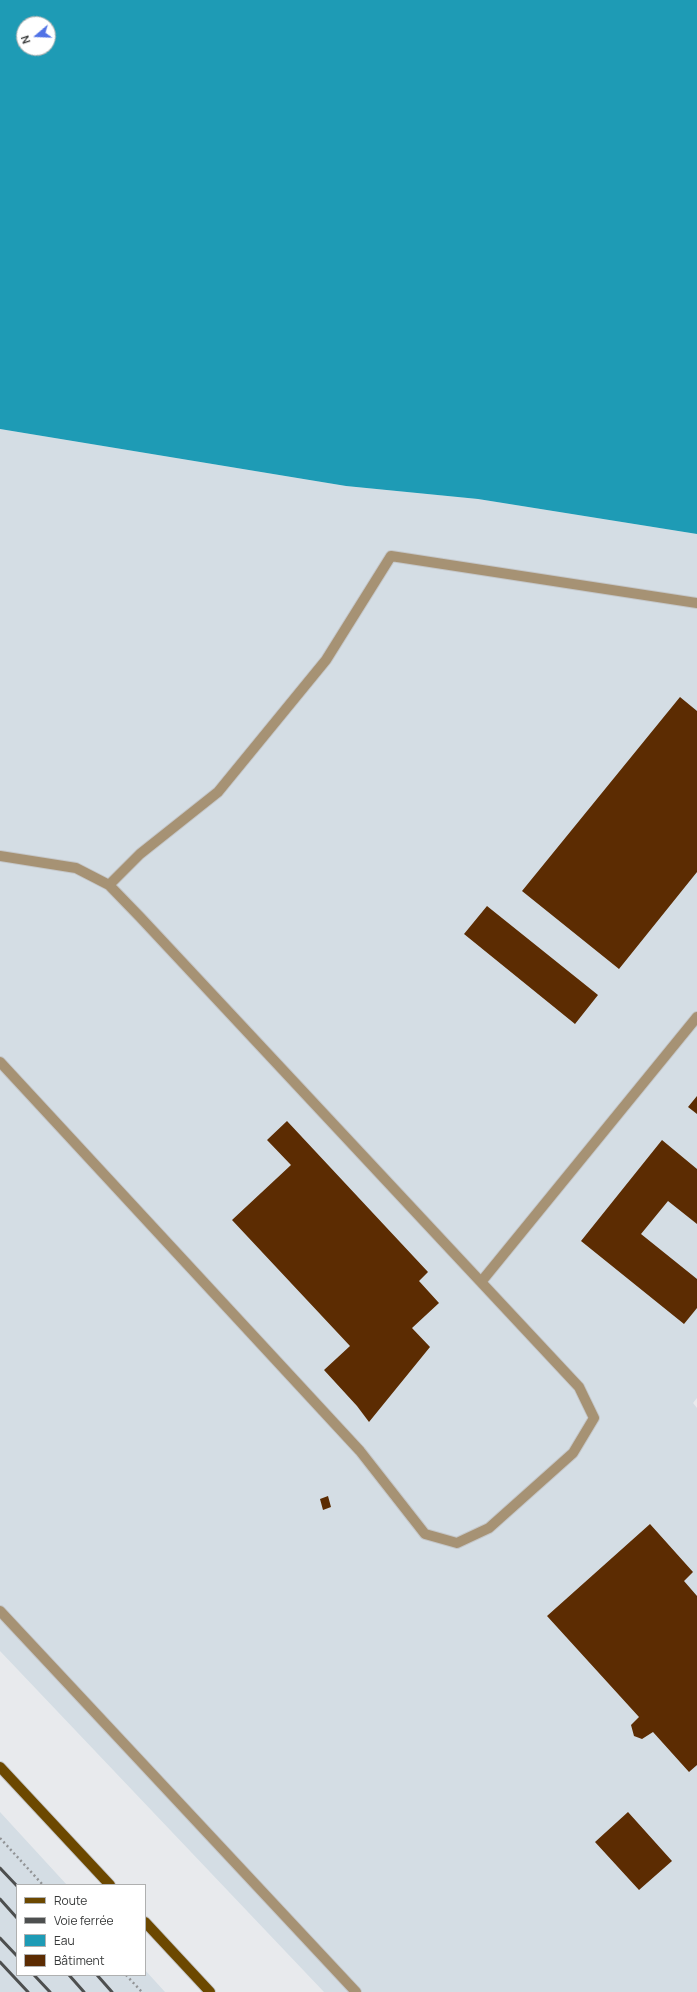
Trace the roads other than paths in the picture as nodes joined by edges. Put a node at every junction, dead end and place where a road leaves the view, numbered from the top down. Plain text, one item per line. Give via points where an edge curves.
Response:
1 (697, 603) edge
2 (0, 856) edge
3 (108, 885) junction
4 (697, 1017) edge
5 (0, 1062) edge
6 (481, 1282) junction
7 (0, 1611) edge
8 (0, 1767) edge
9 (109, 1884) edge
10 (146, 1923) edge
11 (210, 1992) edge
12 (356, 1992) edge

1 - 3 street via 391,556 326,660 218,792 140,854
2 - 3 street via 76,868
3 - 6 street
4 - 6 street
5 - 6 street via 360,1451 425,1534 458,1543 489,1528 573,1453 594,1418 580,1387
7 - 12 street
8 - 9 main road
10 - 11 main road

